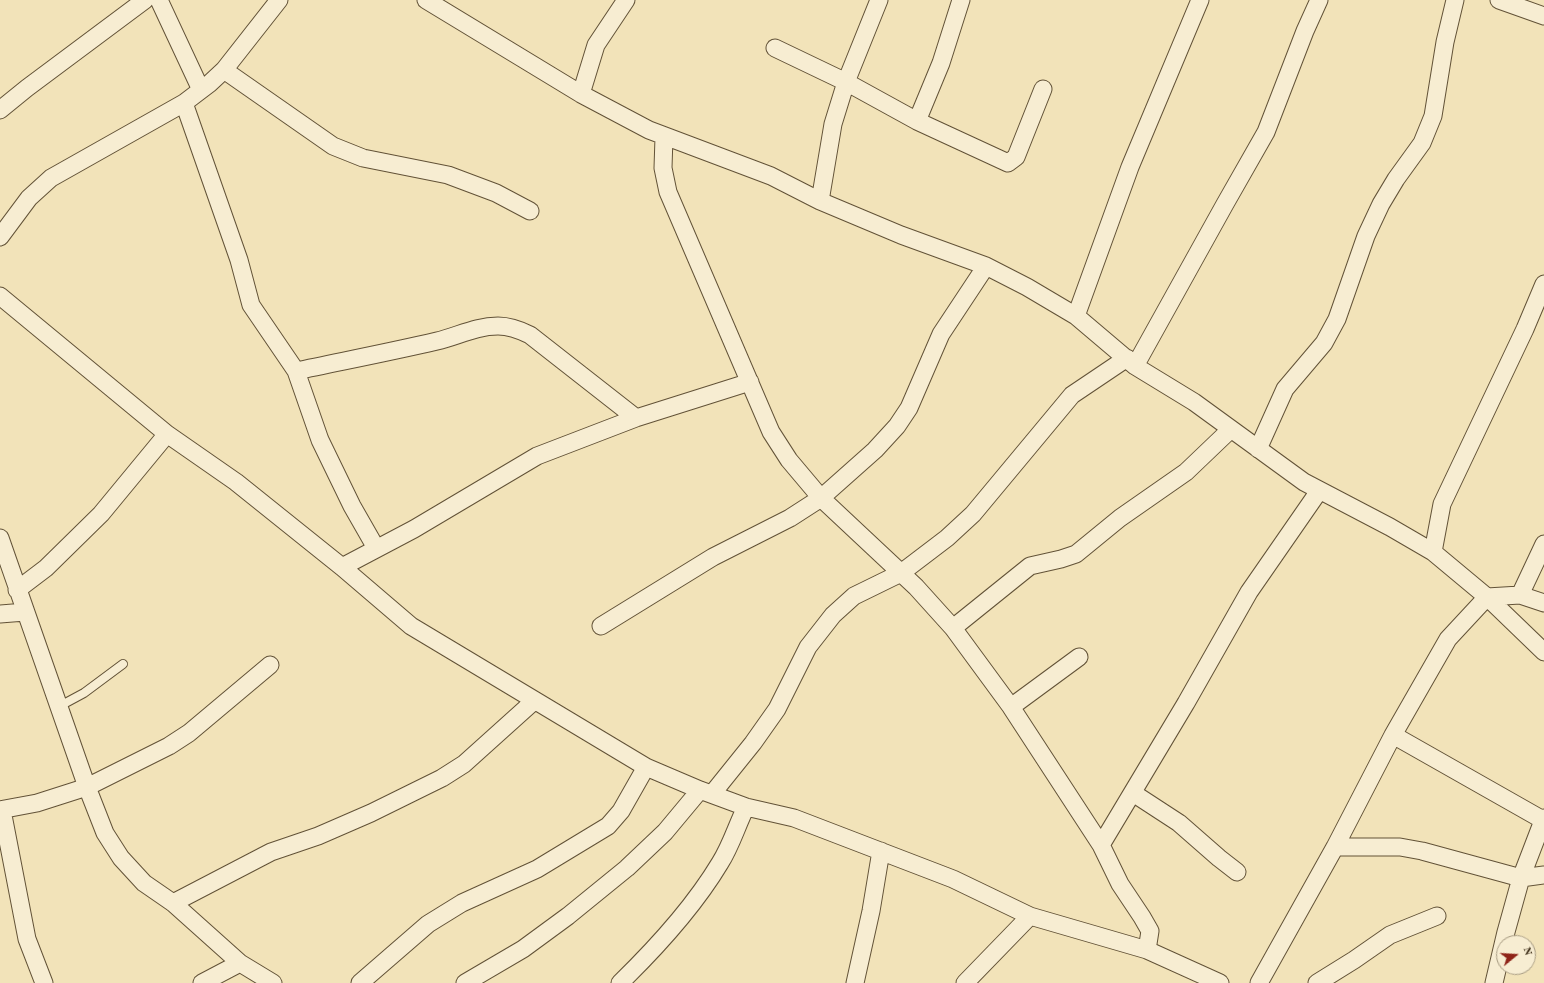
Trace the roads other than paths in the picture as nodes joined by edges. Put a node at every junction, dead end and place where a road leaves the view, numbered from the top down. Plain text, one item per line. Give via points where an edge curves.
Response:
1 (145, 0) edge
2 (160, 0) edge
3 (279, 0) edge
4 (426, 0) edge
5 (626, 0) edge
6 (879, 0) edge
7 (961, 0) edge
8 (1200, 0) edge
9 (1320, 0) edge
10 (1455, 0) edge
11 (1499, 0) edge
12 (1544, 16) edge
13 (775, 48) dead end
14 (224, 70) junction
15 (846, 82) junction
16 (1043, 89) dead end
17 (201, 90) junction
18 (581, 94) junction
19 (184, 103) junction
20 (0, 110) edge
21 (917, 121) junction
22 (664, 137) junction
23 (820, 201) junction
24 (530, 211) dead end
25 (0, 237) edge
26 (986, 266) junction
27 (1544, 284) edge
28 (0, 296) edge
29 (1076, 316) junction
30 (1131, 362) junction
31 (296, 371) junction
32 (750, 382) junction
33 (636, 418) junction
34 (1231, 429) junction
35 (168, 434) junction
36 (1258, 449) junction
37 (1319, 491) junction
38 (821, 498) junction
39 (0, 538) edge
40 (1544, 544) edge
41 (376, 548) junction
42 (1433, 552) junction
43 (342, 567) junction
44 (901, 573) junction
45 (17, 590) junction
46 (1520, 595) junction
47 (1487, 597) junction
48 (1544, 603) edge
49 (25, 612) junction
50 (0, 614) edge
51 (601, 626) dead end
52 (953, 628) junction
53 (1544, 652) edge
54 (1079, 657) dead end
55 (123, 664) dead end
56 (270, 665) dead end
57 (534, 701) junction
58 (58, 707) junction
59 (1011, 707) junction
60 (1393, 735) junction
61 (646, 766) junction
62 (87, 787) junction
63 (706, 792) junction
64 (1134, 793) junction
65 (746, 807) junction
66 (1, 810) edge
67 (1544, 819) edge
68 (1101, 845) junction
69 (1335, 847) junction
70 (880, 851) junction
71 (1237, 872) dead end
72 (1544, 876) edge
73 (1521, 878) junction
74 (173, 903) junction
75 (1030, 916) junction
76 (1436, 916) dead end
77 (1147, 950) junction
78 (240, 964) junction
79 (1499, 981) edge
80 (44, 983) edge
81 (202, 983) edge
82 (273, 983) edge
83 (360, 983) edge
84 (465, 983) edge
85 (620, 983) edge
86 (855, 983) edge
87 (966, 983) edge
88 (1220, 983) edge
89 (1259, 983) edge
90 (1318, 983) edge

1 - 20 street
2 - 17 street
3 - 14 street
4 - 18 street
5 - 18 street via 596,45
6 - 15 street
7 - 21 street via 941,62
8 - 29 street via 1130,167
9 - 30 street via 1266,132
10 - 36 street via 1445,42 1434,116 1422,143 1381,204 1366,236 1337,319 1324,343 1285,389
11 - 12 street
13 - 15 street
14 - 17 street
14 - 24 street via 333,146 363,158 448,175 496,193
15 - 21 street
15 - 23 street via 833,124
16 - 21 street via 1016,157 1008,163
17 - 19 street
18 - 22 street
19 - 25 street via 51,178 29,198
19 - 31 street via 237,254 250,305
22 - 23 street via 771,176
22 - 32 street via 663,168 668,192
23 - 26 street
26 - 29 street
26 - 38 street via 941,334 909,408 897,426 875,450
27 - 42 street via 1442,504
28 - 35 street
29 - 30 street
30 - 34 street
30 - 44 street via 1072,395 973,514 947,538
31 - 33 street via 421,344 475,328 500,326 518,329 530,336
31 - 41 street via 320,440
32 - 33 street
32 - 38 street via 771,432 789,460
33 - 41 street via 537,456 414,529
34 - 36 street
34 - 52 street via 1186,472 1120,518 1076,554 1030,566
35 - 43 street via 236,482
35 - 45 street via 101,514 46,568
36 - 37 street
37 - 42 street
37 - 64 street via 1249,592
38 - 44 street
38 - 51 street via 790,518 689,571
39 - 45 street
40 - 46 street
41 - 43 street
42 - 47 street
43 - 57 street via 411,626
44 - 52 street
44 - 63 street via 854,596 833,615 808,647 777,709 753,743
45 - 49 street
46 - 47 street
46 - 48 street
47 - 53 street
47 - 60 street via 1448,639
49 - 50 street
49 - 58 street
52 - 59 street
54 - 59 street
55 - 58 lane via 84,693
56 - 62 street via 189,733 169,746
57 - 61 street
57 - 74 street via 464,764 442,778 324,834 271,852
58 - 62 street
59 - 68 street
60 - 67 street
60 - 69 street
61 - 63 street
61 - 83 street via 622,811 608,826 537,869 462,903 428,924
62 - 66 street
62 - 74 street via 106,833 121,858 144,883
63 - 65 street
63 - 84 street via 627,868 568,916 523,949
64 - 68 street
64 - 71 street via 1179,823
65 - 70 street via 794,818
65 - 85 street via 721,862 687,911 648,956
66 - 80 street via 27,940
67 - 73 street
68 - 77 street via 1120,884 1150,931
69 - 73 street via 1400,847 1422,850
69 - 89 street
70 - 75 street via 953,879
70 - 86 street via 871,911
72 - 73 street
73 - 79 street via 1506,932
74 - 78 street
75 - 77 street
75 - 87 street
76 - 90 street via 1390,935
77 - 88 street
78 - 81 street
78 - 82 street

